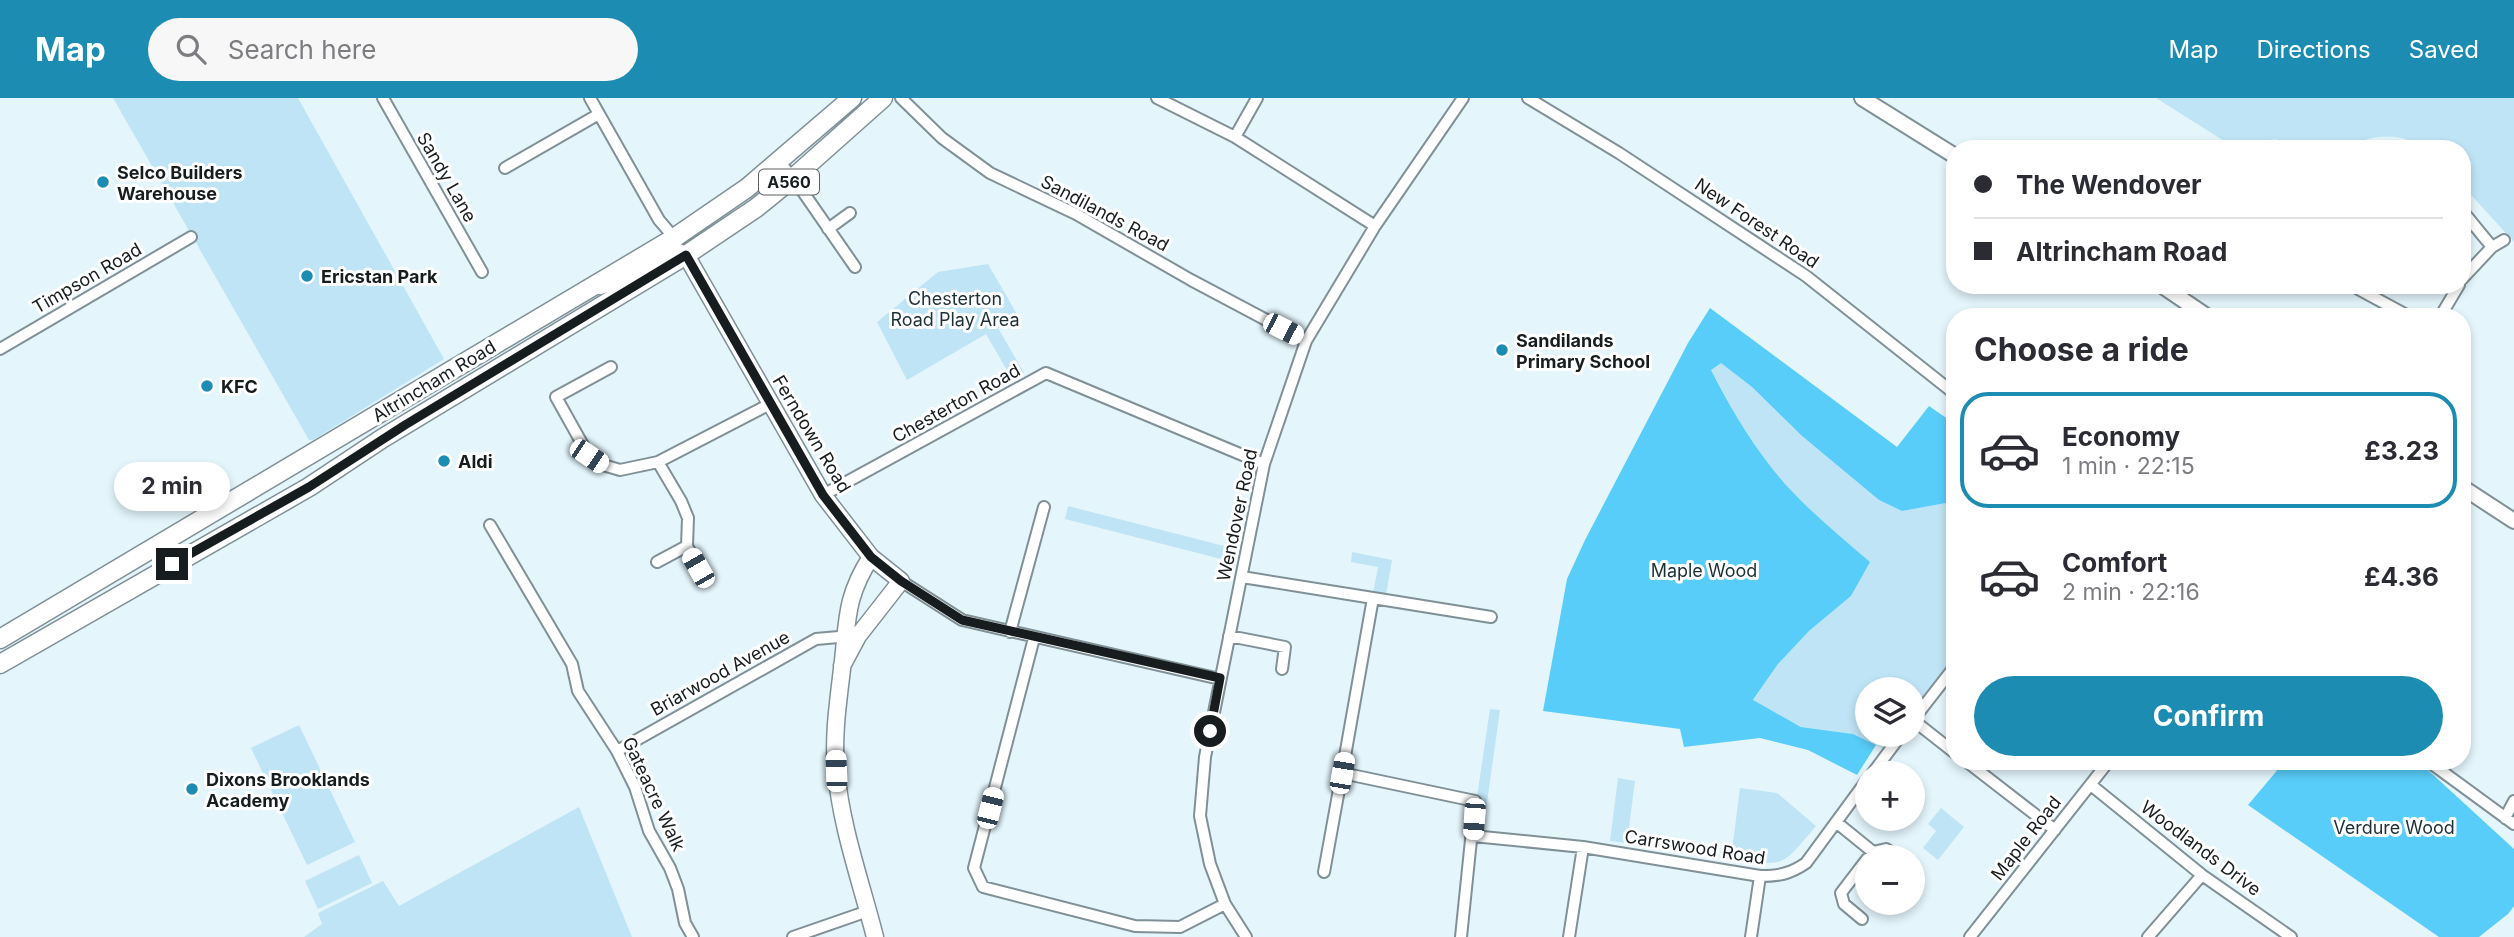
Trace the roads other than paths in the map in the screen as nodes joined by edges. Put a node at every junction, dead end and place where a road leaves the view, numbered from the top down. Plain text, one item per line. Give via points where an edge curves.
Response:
1 (383, 98) edge
2 (590, 98) edge
3 (852, 98) edge
4 (883, 98) edge
5 (901, 98) edge
6 (1157, 98) edge
7 (1257, 98) edge
8 (1463, 98) edge
9 (1528, 98) edge
10 (1862, 98) edge
11 (599, 114) junction
12 (1235, 137) junction
13 (1946, 150) edge
14 (780, 162) junction
15 (505, 168) dead end
16 (793, 178) junction
17 (850, 213) dead end
18 (2471, 221) edge
19 (1375, 226) junction
20 (828, 229) junction
21 (191, 237) dead end
22 (674, 238) junction
23 (2504, 240) dead end
24 (2492, 247) junction
25 (686, 255) junction
26 (855, 267) dead end
27 (2471, 269) edge
28 (482, 272) dead end
29 (594, 286) junction
30 (2174, 294) edge
31 (2368, 294) edge
32 (2195, 308) edge
33 (2393, 308) edge
34 (1307, 341) junction
35 (0, 349) edge
36 (611, 367) dead end
37 (1946, 387) edge
38 (770, 404) junction
39 (658, 462) junction
40 (1264, 464) junction
41 (2471, 492) edge
42 (823, 495) junction
43 (1044, 506) dead end
44 (2512, 514) edge
45 (491, 525) dead end
46 (687, 546) junction
47 (871, 557) junction
48 (657, 562) dead end
49 (698, 568) dead end
50 (1242, 577) junction
51 (901, 581) junction
52 (1373, 598) junction
53 (1491, 617) dead end
54 (1010, 632) junction
55 (851, 636) junction
56 (1228, 636) junction
57 (1034, 638) junction
58 (0, 639) edge
59 (0, 664) edge
60 (1282, 669) dead end
61 (1220, 678) junction
62 (1946, 678) edge
63 (1925, 705) edge
64 (1925, 729) edge
65 (1946, 746) edge
66 (617, 751) junction
67 (1978, 770) edge
68 (2102, 770) edge
69 (2440, 770) edge
70 (1342, 773) junction
71 (2091, 785) junction
72 (1855, 796) edge
73 (2514, 802) edge
74 (2510, 821) edge
75 (1836, 822) junction
76 (2055, 830) junction
77 (1473, 836) junction
78 (1858, 845) edge
79 (1583, 847) junction
80 (1324, 872) dead end
81 (1855, 874) edge
82 (2202, 875) junction
83 (1760, 876) junction
84 (1225, 904) junction
85 (868, 911) junction
86 (1855, 913) edge
87 (1857, 915) edge
88 (1862, 919) dead end
89 (694, 937) edge
90 (793, 937) edge
91 (875, 937) edge
92 (1246, 937) edge
93 (1461, 937) edge
94 (1569, 937) edge
95 (1751, 937) edge
96 (1970, 937) edge
97 (2148, 937) edge
98 (2291, 937) edge

1 - 28 street, Sandy Lane
2 - 11 street
3 - 14 highway, Altrincham Road / A560
4 - 16 highway, Altrincham Road / A560
5 - 34 street, Sandilands Road via 942,138 990,173 1076,214
6 - 12 street
7 - 12 street
8 - 19 street, Wendover Road
9 - 37 street, New Forest Road via 1806,276
10 - 13 street
11 - 15 street
11 - 22 street via 659,220
12 - 19 street
14 - 16 street
14 - 22 highway, Altrincham Road / A560
16 - 20 street
16 - 25 highway, Altrincham Road / A560
17 - 20 street
18 - 24 street
19 - 34 street, Wendover Road
20 - 26 street
21 - 35 street, Timpson Road
22 - 25 street
22 - 29 highway, Altrincham Road / A560
23 - 24 street
24 - 27 street
25 - 29 main road via 673,250 626,278
25 - 38 main road, Ferndown Road
25 - 59 highway, Altrincham Road / A560 via 298,493
29 - 58 highway, Altrincham Road / A560
30 - 32 street
31 - 33 street
34 - 40 street, Wendover Road
36 - 39 street via 556,397 589,456 603,465 620,470
38 - 39 street
38 - 42 main road, Ferndown Road
39 - 46 street via 688,518
40 - 42 street, Chesterton Road via 1046,373
40 - 50 street, Wendover Road
41 - 44 street
42 - 47 main road, Ferndown Road
43 - 54 street
45 - 66 street, Gateacre Walk via 572,664 578,691
46 - 48 street
46 - 49 street
47 - 51 main road, Ferndown Road
47 - 55 main road via 857,579 848,607
50 - 52 street
50 - 56 street, Wendover Road
51 - 54 street, Ferndown Road via 962,620
51 - 55 main road
52 - 53 street
52 - 70 street
54 - 57 street, Ferndown Road
55 - 66 street, Briarwood Avenue via 816,639
55 - 85 main road via 836,710 836,771 846,831
56 - 60 street via 1285,648
56 - 61 street, Wendover Road
57 - 61 street, Ferndown Road
57 - 84 street via 974,868 983,887 1135,926 1180,927
61 - 84 street, Wendover Road via 1205,757 1200,816
62 - 63 street
64 - 65 street
66 - 89 street, Gateacre Walk via 649,831 670,868 685,923
67 - 76 street
68 - 71 street, Maple Road
69 - 74 street
70 - 77 street via 1475,802
70 - 80 street
71 - 76 street, Maple Road
71 - 82 street, Woodlands Drive
72 - 75 street, Carrswood Road
73 - 74 street
75 - 78 street
75 - 83 street, Carrswood Road via 1806,863 1781,876
76 - 96 street, Maple Road
77 - 79 street, Carrswood Road
77 - 93 street
79 - 83 street, Carrswood Road
79 - 94 street
81 - 86 street via 1841,893 1844,904
82 - 97 street
82 - 98 street, Woodlands Drive
83 - 95 street
84 - 92 street, Wendover Road
85 - 90 street
85 - 91 main road
87 - 88 street

